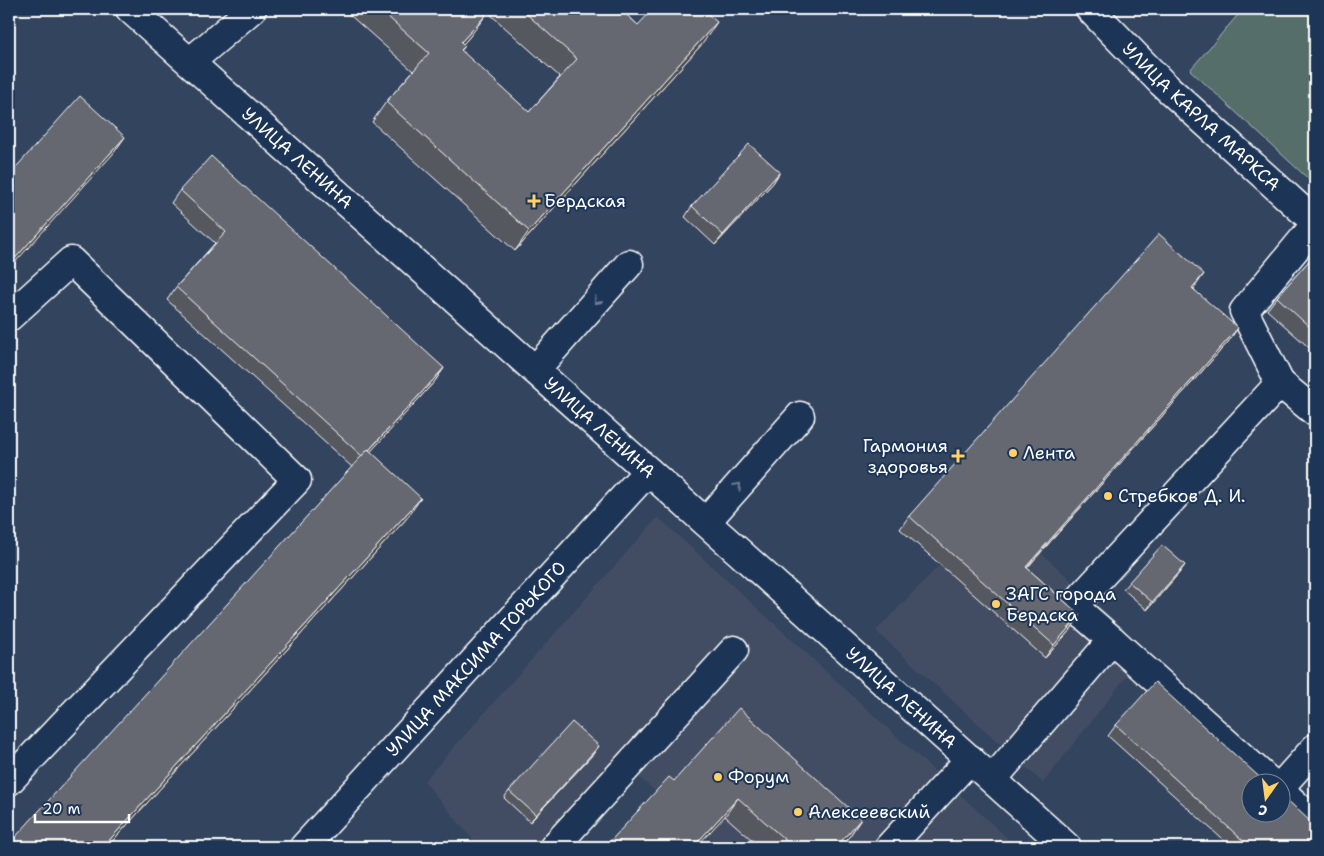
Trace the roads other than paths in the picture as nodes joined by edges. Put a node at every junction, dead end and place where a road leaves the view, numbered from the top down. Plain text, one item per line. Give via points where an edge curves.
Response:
1 (130, 9) edge
2 (252, 9) edge
3 (1090, 9) edge
4 (190, 62) junction
5 (1315, 223) edge
6 (629, 264) dead end
7 (9, 318) edge
8 (535, 370) junction
9 (1280, 383) junction
10 (1315, 412) edge
11 (800, 416) dead end
12 (648, 471) junction
13 (706, 522) junction
14 (1112, 640) junction
15 (734, 650) dead end
16 (1315, 748) edge
17 (970, 759) junction
18 (1261, 774) edge
19 (1292, 774) edge
20 (993, 779) junction
21 (9, 781) edge
22 (1292, 801) edge
23 (1315, 822) edge
24 (304, 847) edge
25 (554, 847) edge
26 (890, 847) edge
27 (1067, 847) edge

1 - 4 main road, УЛИЦА ЛЕНИНА
2 - 4 main road
3 - 5 main road, УЛИЦА КАРЛА МАРКСА via 1162,84
4 - 8 main road, УЛИЦА ЛЕНИНА
5 - 9 main road via 1244,311
6 -> 8 main road
7 - 21 main road via 71,260 297,480
8 - 12 main road, УЛИЦА ЛЕНИНА
9 - 10 main road
9 - 14 main road via 1073,606
13 -> 11 main road
12 - 13 main road, УЛИЦА ЛЕНИНА
12 - 24 main road, УЛИЦА МАКСИМА ГОРЬКОГО
13 - 17 main road, УЛИЦА ЛЕНИНА
14 - 18 main road
14 - 20 main road
15 - 25 main road
16 - 19 main road
17 - 20 main road, УЛИЦА ЛЕНИНА
17 - 26 main road
20 - 27 main road, УЛИЦА ЛЕНИНА
22 - 23 main road

